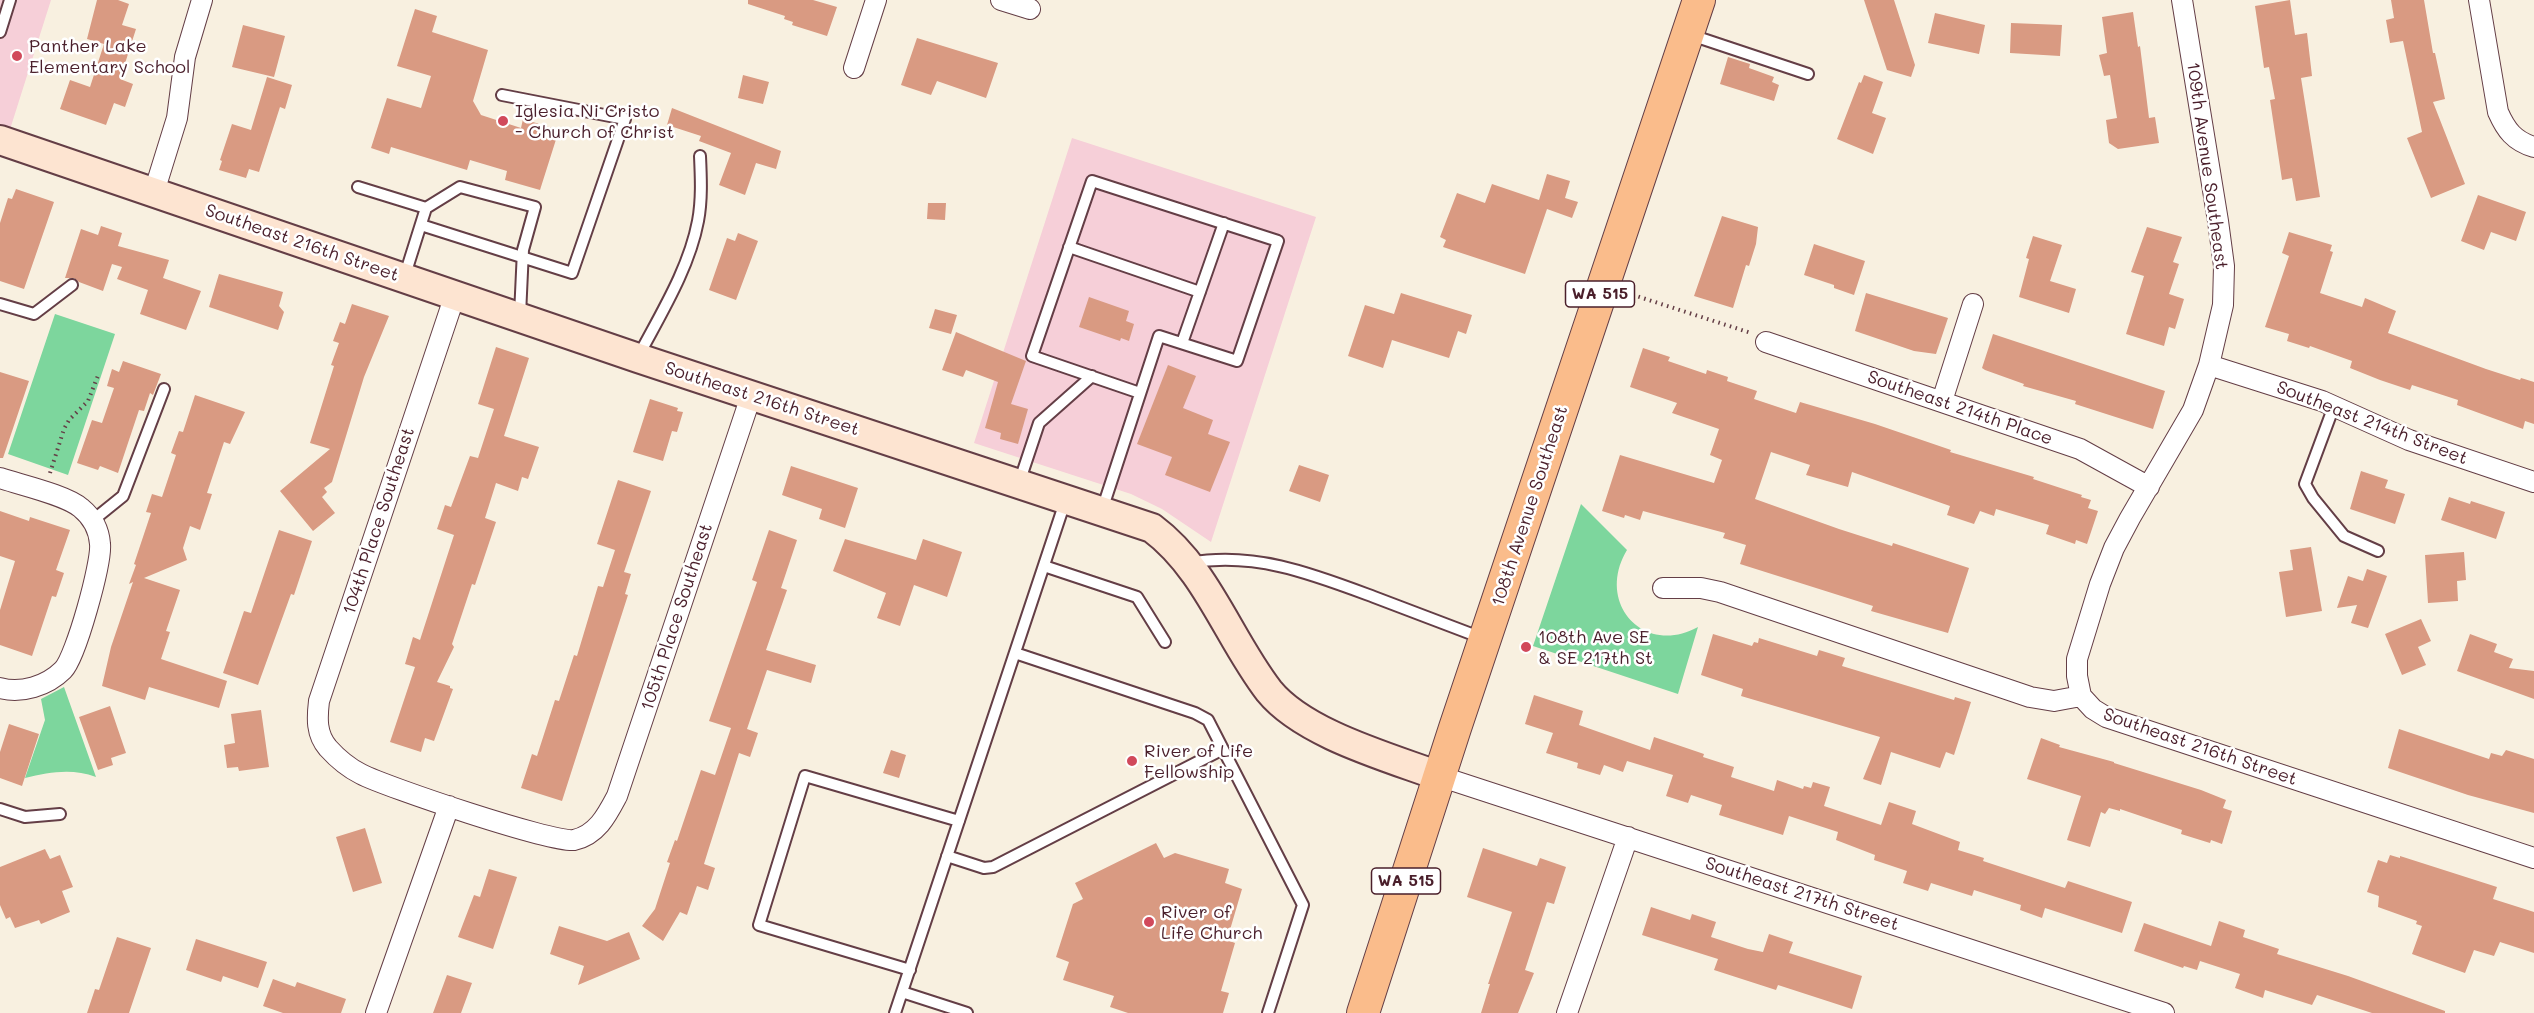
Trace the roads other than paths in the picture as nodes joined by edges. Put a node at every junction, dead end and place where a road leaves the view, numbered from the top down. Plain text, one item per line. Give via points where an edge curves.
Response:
1 (10, 0) edge
2 (202, 0) edge
3 (876, 0) edge
4 (1001, 0) edge
5 (1699, 0) edge
6 (2182, 0) edge
7 (2478, 0) edge
8 (1030, 9) dead end
9 (2, 17) edge
10 (0, 32) edge
11 (1688, 34) junction
12 (854, 68) dead end
13 (1808, 74) dead end
14 (502, 95) dead end
15 (0, 140) edge
16 (2534, 147) edge
17 (700, 156) dead end
18 (358, 187) dead end
19 (154, 192) junction
20 (426, 208) junction
21 (1224, 223) junction
22 (421, 225) junction
23 (1069, 247) junction
24 (522, 257) junction
25 (404, 278) junction
26 (72, 285) dead end
27 (1200, 292) junction
28 (455, 295) junction
29 (0, 304) edge
30 (1973, 304) dead end
31 (520, 318) junction
32 (1766, 342) road end
33 (1182, 343) junction
34 (638, 358) junction
35 (2210, 365) junction
36 (1092, 376) junction
37 (164, 389) dead end
38 (1140, 393) junction
39 (751, 396) junction
40 (1942, 401) junction
41 (2334, 406) junction
42 (0, 478) edge
43 (2534, 482) edge
44 (1019, 483) junction
45 (2149, 487) junction
46 (1066, 498) junction
47 (1102, 510) junction
48 (92, 521) junction
49 (2378, 551) dead end
50 (1189, 563) junction
51 (1044, 566) junction
52 (1663, 588) dead end
53 (1485, 639) junction
54 (1165, 642) dead end
55 (1015, 653) junction
56 (0, 688) edge
57 (2082, 696) junction
58 (1222, 748) junction
59 (1439, 776) junction
60 (449, 806) junction
61 (0, 809) edge
62 (60, 814) dead end
63 (959, 821) junction
64 (1628, 837) junction
65 (947, 856) junction
66 (2534, 858) edge
67 (910, 970) junction
68 (902, 992) junction
69 (376, 1013) edge
70 (895, 1013) edge
71 (967, 1013) edge
72 (1268, 1013) edge
73 (1363, 1013) edge
74 (1567, 1013) edge
75 (2164, 1013) edge

1 - 9 lane
2 - 19 street via 185,57 177,118
3 - 12 street
4 - 8 street
5 - 11 main road, 108th Avenue Southeast / WA 515
6 - 35 street, 109th Avenue Southeast via 2224,266 2223,305
7 - 16 street via 2498,112 2513,137
9 - 10 lane
11 - 13 lane
11 - 53 main road, 108th Avenue Southeast / WA 515
14 - 24 lane via 625,119 572,273
15 - 19 street, Southeast 216th Street
17 - 34 lane via 698,221 692,243
18 - 20 lane
19 - 25 street, Southeast 216th Street
20 - 22 lane
20 - 24 lane via 460,187 534,207
21 - 23 lane via 1092,180
21 - 27 lane
21 - 33 lane via 1278,241 1237,361
22 - 24 lane
22 - 25 lane
23 - 27 lane
23 - 36 lane via 1032,356
24 - 31 lane
25 - 28 street, Southeast 216th Street
26 - 29 lane via 34,314
27 - 33 lane
28 - 31 street, Southeast 216th Street
28 - 60 street, 104th Place Southeast via 319,701 316,723 327,747 362,774
30 - 40 street
31 - 34 street, Southeast 216th Street
32 - 40 street, Southeast 214th Place
33 - 38 lane via 1159,336
34 - 39 street, Southeast 216th Street
35 - 41 street, Southeast 214th Street
35 - 45 street, 109th Avenue Southeast via 2193,410
36 - 38 lane
36 - 44 lane via 1039,423
37 - 48 lane via 123,496
38 - 47 lane
39 - 44 street, Southeast 216th Street
39 - 60 street, 105th Place Southeast via 617,796 606,818 592,832 573,840
40 - 45 street, Southeast 214th Place via 2080,449
41 - 43 street, Southeast 214th Street via 2409,440
41 - 49 lane via 2305,484 2344,536
42 - 48 street via 70,501
44 - 46 street, Southeast 216th Street
45 - 57 street, 109th Avenue Southeast via 2114,548 2100,584 2077,659
46 - 47 street, Southeast 216th Street
46 - 51 lane
47 - 50 street, Southeast 216th Street via 1152,528
48 - 56 street via 101,556 74,651 64,669 36,686 15,692
50 - 53 lane via 1245,559 1279,565
50 - 59 street, Southeast 216th Street via 1270,692 1295,715 1330,734
51 - 54 lane via 1137,597
51 - 55 lane
52 - 57 street, Southeast 216th Street via 1720,592 2030,697 2054,701
53 - 59 main road, 108th Avenue Southeast / WA 515
55 - 58 lane via 1195,713 1208,720
55 - 63 lane
57 - 66 street, Southeast 216th Street via 2106,717
58 - 65 lane via 993,867 984,868
58 - 72 lane via 1303,905
59 - 64 street, Southeast 217th Street
59 - 73 main road, 108th Avenue Southeast / WA 515
60 - 69 street
61 - 62 lane via 25,817
63 - 65 lane
63 - 67 lane via 805,776 759,925
64 - 74 street
64 - 75 street, Southeast 217th Street
65 - 67 lane
67 - 68 lane
68 - 70 lane
68 - 71 lane

